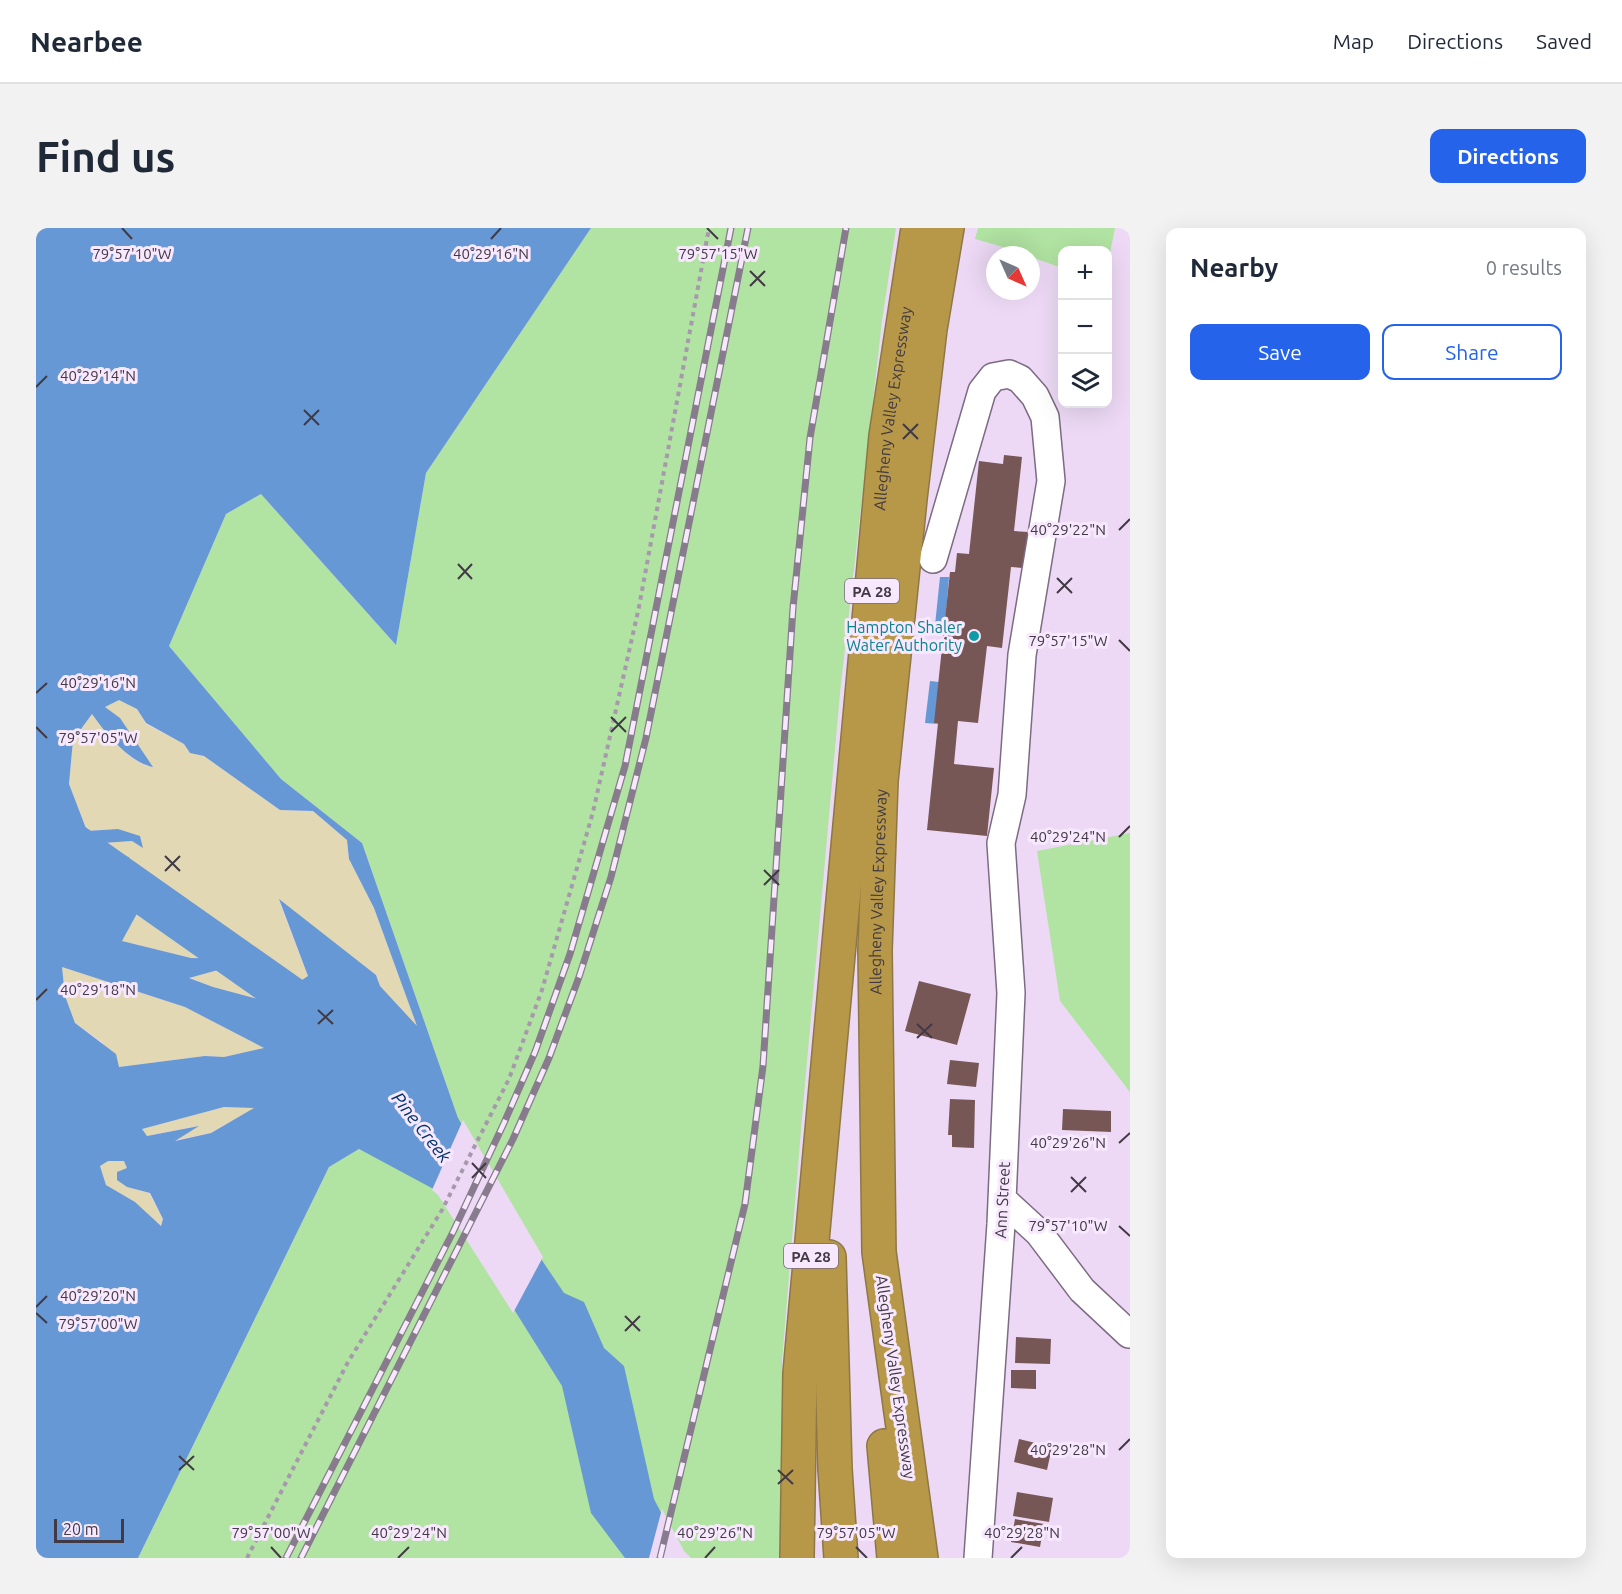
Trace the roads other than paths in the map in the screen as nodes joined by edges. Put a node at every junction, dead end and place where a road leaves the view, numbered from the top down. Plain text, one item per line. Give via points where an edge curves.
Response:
1 (918, 228) edge
2 (946, 228) edge
3 (933, 558) dead end
4 (838, 955) junction
5 (1002, 1199) junction
6 (879, 1252) junction
7 (1130, 1334) edge
8 (797, 1558) edge
9 (841, 1558) edge
10 (894, 1558) edge
11 (921, 1558) edge
12 (978, 1558) edge

1 - 4 highway, Allegheny Valley Expressway / PA 28 via 886,436
2 - 6 highway, Allegheny Valley Expressway / PA 28 via 910,498 881,781 875,950
3 - 5 street, Ann Street via 982,391 993,377 1009,374 1020,379 1035,396 1045,417 1051,481 1022,655 1012,795 1001,843 1011,993
4 - 8 highway, Allegheny Valley Expressway / PA 28 via 800,1373
4 - 9 highway via 829,1282
5 - 7 street via 1039,1233 1082,1290
5 - 12 street, Ann Street
6 - 10 highway via 881,1414
6 - 11 highway, Allegheny Valley Expressway / PA 28

